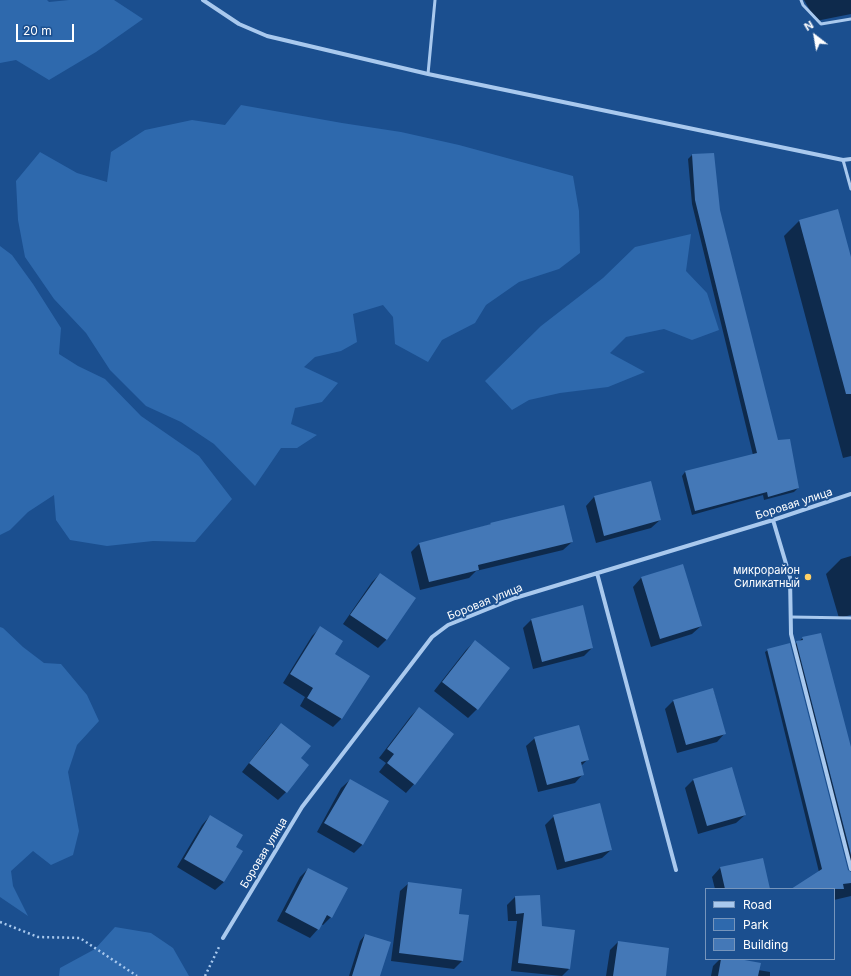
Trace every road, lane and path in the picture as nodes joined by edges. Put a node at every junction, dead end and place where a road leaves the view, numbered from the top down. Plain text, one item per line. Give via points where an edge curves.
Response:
1 (203, 0) edge
2 (435, 0) edge
3 (801, 0) edge
4 (851, 19) edge
5 (428, 74) junction
6 (851, 159) edge
7 (843, 160) junction
8 (851, 189) edge
9 (851, 494) edge
10 (773, 520) junction
11 (597, 573) junction
12 (791, 617) junction
13 (851, 618) edge
14 (851, 869) edge
15 (676, 870) dead end
16 (0, 922) edge
17 (223, 938) joint
18 (137, 976) edge
19 (205, 976) edge

1 - 5 street via 239,24 267,36
2 - 5 lane
3 - 4 lane via 822,24
5 - 7 street
6 - 7 street
7 - 8 lane
9 - 10 street, Боровая улица
10 - 11 street, Боровая улица
10 - 12 street via 790,577
11 - 15 street
11 - 17 street, Боровая улица via 515,598 448,625 432,638 302,807
12 - 13 lane
12 - 14 street via 791,634
16 - 18 path via 38,937 80,938
17 - 19 path

